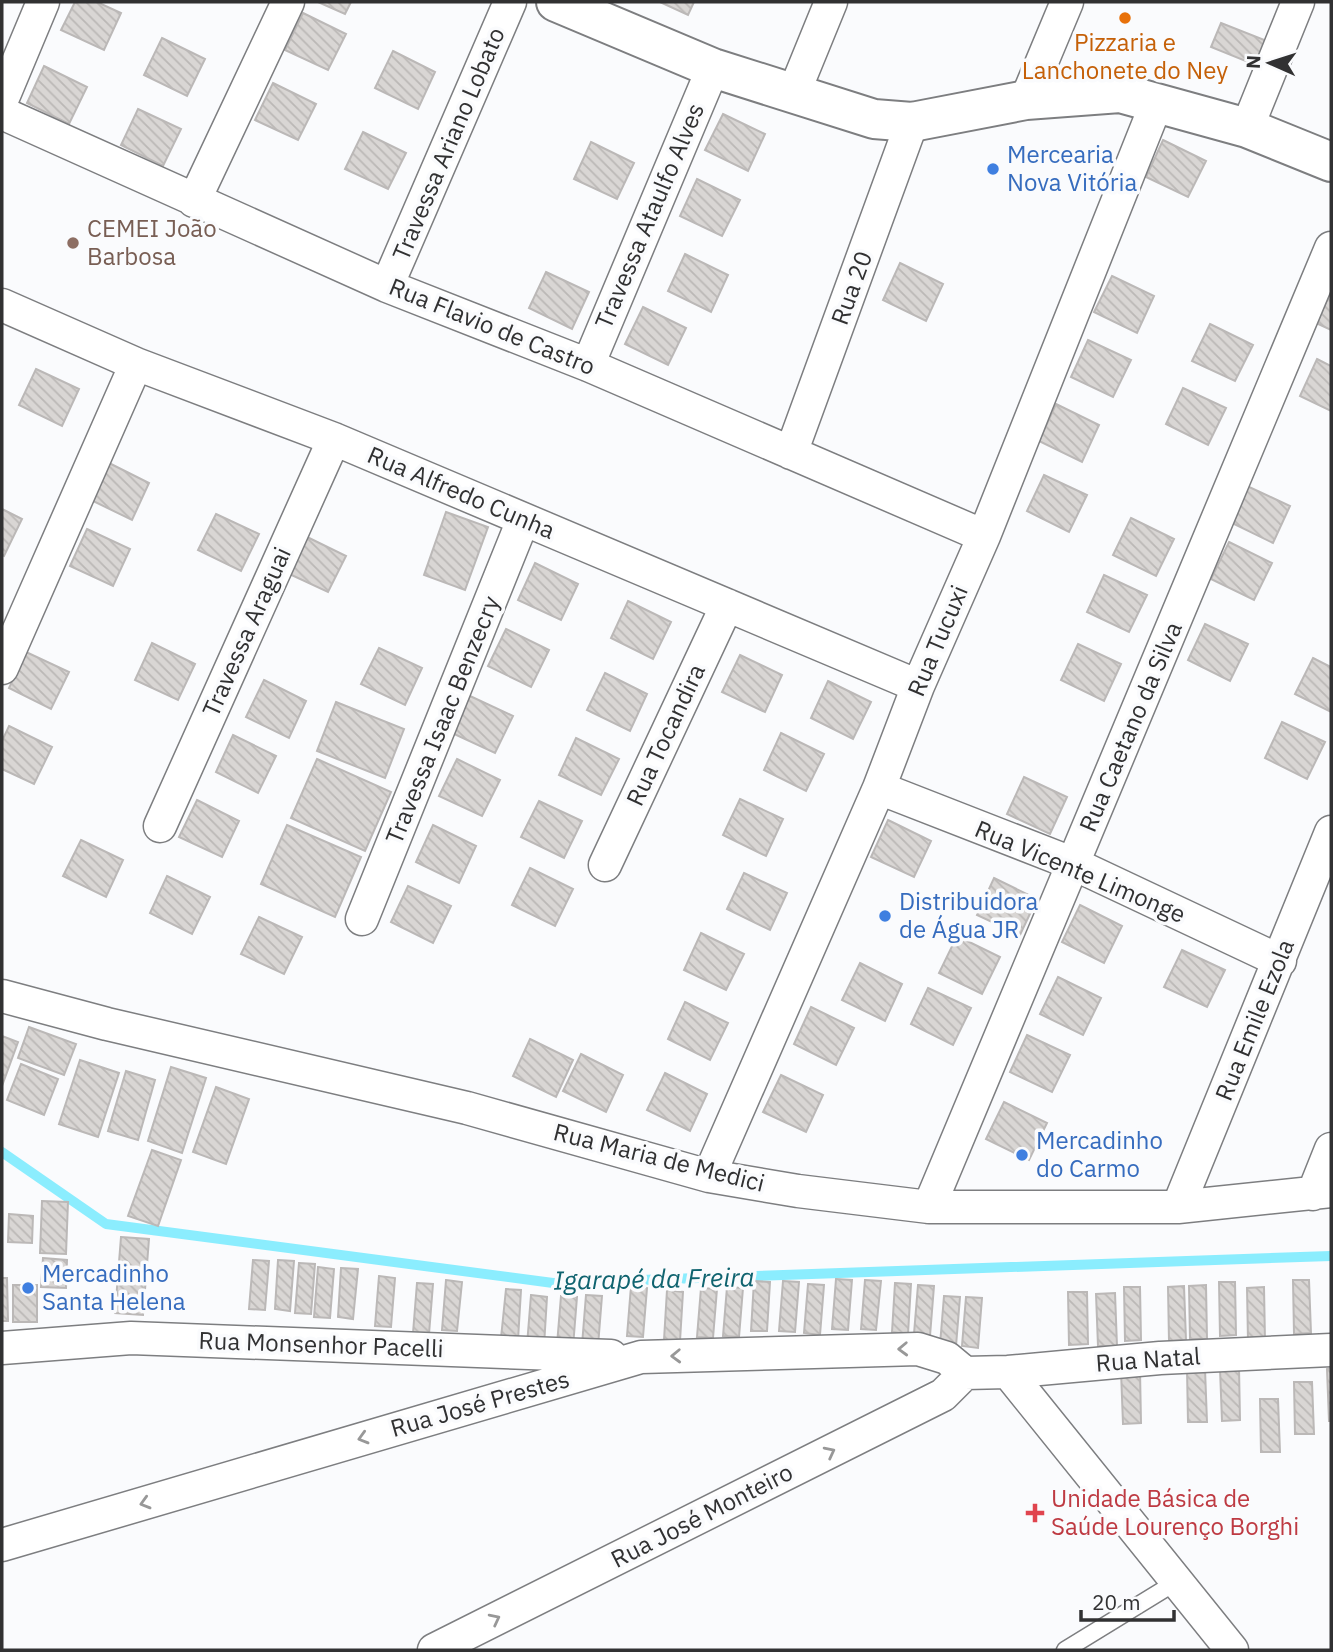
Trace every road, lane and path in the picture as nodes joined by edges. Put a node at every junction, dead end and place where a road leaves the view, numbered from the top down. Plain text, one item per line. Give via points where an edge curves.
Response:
1 (43, 2) edge
2 (288, 2) edge
3 (510, 2) edge
4 (831, 2) edge
5 (1067, 2) edge
6 (1298, 2) edge
7 (579, 6) edge
8 (713, 68) junction
9 (793, 95) junction
10 (2, 100) edge
11 (1026, 100) junction
12 (1157, 102) junction
13 (2, 113) edge
14 (912, 122) junction
15 (1247, 128) junction
16 (1331, 162) edge
17 (194, 201) junction
18 (1331, 248) edge
19 (387, 286) junction
20 (2, 305) edge
21 (136, 364) junction
22 (588, 365) junction
23 (334, 439) junction
24 (791, 453) junction
25 (523, 520) junction
26 (984, 536) junction
27 (727, 605) junction
28 (2, 668) edge
29 (918, 685) junction
30 (879, 788) junction
31 (160, 826) dead end
32 (1331, 832) edge
33 (1073, 864) junction
34 (605, 865) dead end
35 (362, 919) dead end
36 (1280, 961) junction
37 (2, 996) edge
38 (1331, 1149) edge
39 (709, 1176) junction
40 (1322, 1193) edge
41 (929, 1207) junction
42 (1178, 1207) junction
43 (2, 1348) edge
44 (1331, 1350) edge
45 (640, 1357) junction
46 (1008, 1372) junction
47 (965, 1373) junction
48 (2, 1545) edge
49 (1176, 1582) junction
50 (439, 1649) edge
51 (1065, 1650) edge
52 (1232, 1650) edge

1 - 10 street
2 - 17 street
3 - 19 street, Travessa Ariano Lobato
4 - 9 street
5 - 11 street
6 - 15 street
7 - 8 street
8 - 9 street
8 - 22 street, Travessa Ataulfo Alves
9 - 14 street via 874,119
11 - 12 street via 1120,93
11 - 14 street
12 - 15 street
12 - 26 street, Rua Tucuxi
13 - 17 street, Rua Flavio de Castro
14 - 24 street, Rua 20
15 - 16 street
17 - 19 street, Rua Flavio de Castro
18 - 33 street, Rua Caetano da Silva
19 - 22 street, Rua Flavio de Castro
20 - 21 street, Rua Alfredo Cunha
21 - 23 street, Rua Alfredo Cunha
21 - 28 street
22 - 24 street, Rua Flavio de Castro
23 - 25 street, Rua Alfredo Cunha
23 - 31 street, Travessa Araguai
24 - 26 street, Rua Flavio de Castro
25 - 27 street, Rua Alfredo Cunha
25 - 35 street, Travessa Isaac Benzecry
26 - 29 street, Rua Tucuxi
27 - 29 street, Rua Alfredo Cunha
27 - 34 street, Rua Tocandira
29 - 30 street, Rua Tucuxi
30 - 33 street, Rua Vicente Limonge
30 - 39 street, Rua Tucuxi
32 - 36 street, Rua Emile Ezola
33 - 36 street, Rua Vicente Limonge
33 - 41 street, Rua Caetano da Silva
36 - 42 street, Rua Emile Ezola
37 - 39 street, Rua Maria de Medici via 467,1108
38 - 40 street
39 - 41 street, Rua Maria de Medici
40 - 42 street, Rua Maria de Medici
41 - 42 street, Rua Maria de Medici
43 - 45 street, Rua Monsenhor Pacelli via 131,1338
44 - 46 street, Rua Natal via 1160,1358
47 -> 45 street, Rua José Prestes via 947,1358 918,1349
45 -> 48 street, Rua José Prestes
46 - 47 street, Rua Natal
46 - 49 street
50 -> 47 street, Rua José Monteiro via 943,1395
49 - 51 lane
49 - 52 street

